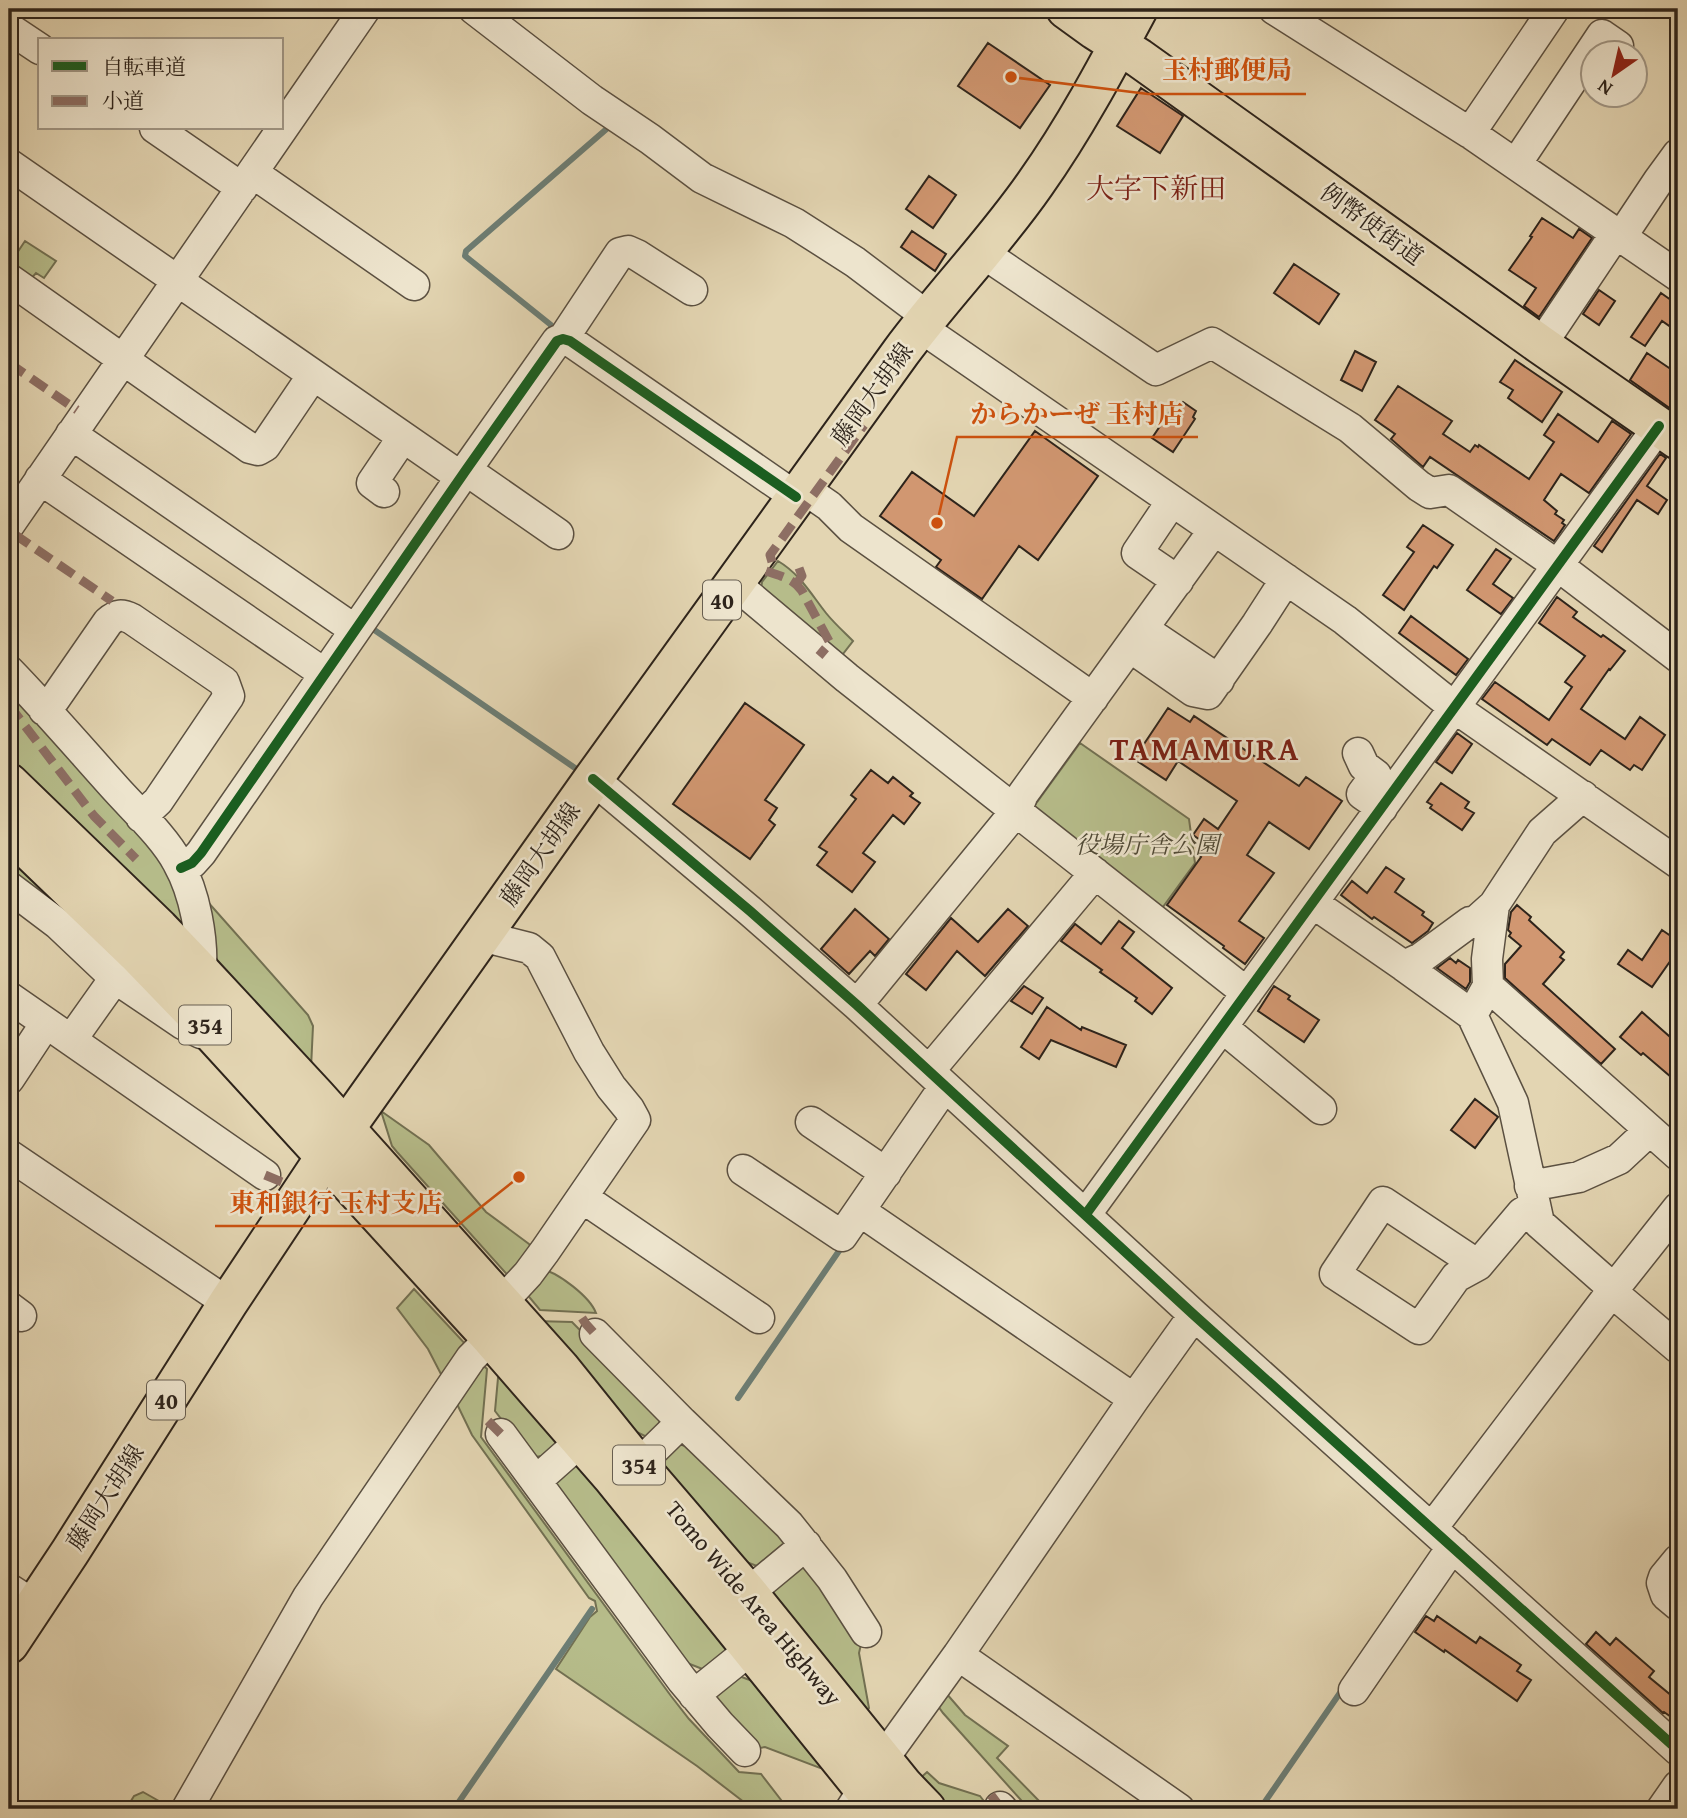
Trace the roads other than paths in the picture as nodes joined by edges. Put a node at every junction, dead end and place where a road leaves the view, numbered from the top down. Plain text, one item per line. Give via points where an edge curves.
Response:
1 (365, 9) edge
2 (474, 9) edge
3 (1066, 9) edge
4 (1138, 9) edge
5 (1274, 9) edge
6 (1554, 9) edge
7 (13, 31) dead end
8 (1119, 45) junction
9 (38, 48) edge
10 (1578, 71) edge
11 (284, 127) edge
12 (159, 130) edge
13 (282, 130) edge
14 (1470, 133) junction
15 (1678, 154) edge
16 (9, 164) edge
17 (1516, 164) junction
18 (248, 180) junction
19 (1619, 235) junction
20 (983, 253) junction
21 (1678, 276) edge
22 (9, 279) edge
23 (177, 281) junction
24 (414, 285) dead end
25 (692, 290) dead end
26 (924, 322) junction
27 (563, 339) junction
28 (1541, 345) junction
29 (123, 360) junction
30 (313, 375) junction
31 (1669, 433) edge
32 (71, 434) junction
33 (403, 437) junction
34 (463, 474) junction
35 (40, 478) junction
36 (384, 492) dead end
37 (799, 493) junction
38 (1172, 501) junction
39 (9, 525) edge
40 (1214, 530) junction
41 (558, 534) dead end
42 (1557, 565) junction
43 (1286, 579) junction
44 (1178, 581) junction
45 (734, 583) junction
46 (355, 630) junction
47 (1137, 638) junction
48 (1678, 657) edge
49 (9, 671) edge
50 (325, 674) junction
51 (1093, 698) junction
52 (1455, 708) junction
53 (44, 710) junction
54 (1358, 753) dead end
55 (593, 779) junction
56 (9, 783) edge
57 (1583, 796) junction
58 (1382, 808) junction
59 (1017, 811) junction
60 (141, 817) junction
61 (9, 831) edge
62 (1678, 863) edge
63 (181, 868) junction
64 (1095, 873) junction
65 (9, 887) edge
66 (1313, 903) junction
67 (1494, 905) junction
68 (481, 936) junction
69 (1404, 966) junction
70 (201, 972) junction
71 (115, 978) junction
72 (1488, 986) junction
73 (1247, 993) junction
74 (9, 997) edge
75 (857, 1005) junction
76 (1472, 1015) junction
77 (46, 1023) junction
78 (1222, 1027) junction
79 (218, 1039) junction
80 (71, 1040) junction
81 (937, 1078) junction
82 (9, 1079) edge
83 (1321, 1110) dead end
84 (811, 1122) dead end
85 (1649, 1130) junction
86 (335, 1142) junction
87 (9, 1155) edge
88 (1678, 1155) edge
89 (743, 1170) dead end
90 (886, 1173) junction
91 (265, 1175) dead end
92 (1532, 1196) junction
93 (583, 1198) junction
94 (1678, 1209) edge
95 (860, 1211) junction
96 (1086, 1214) junction
97 (1478, 1265) junction
98 (1613, 1290) junction
99 (502, 1302) junction
100 (228, 1303) junction
101 (1194, 1315) junction
102 (759, 1318) dead end
103 (595, 1334) dead end
104 (491, 1338) junction
105 (1678, 1348) edge
106 (1134, 1399) junction
107 (682, 1422) junction
108 (502, 1434) dead end
109 (581, 1441) junction
110 (638, 1465) junction
111 (537, 1480) junction
112 (1432, 1528) junction
113 (806, 1545) junction
114 (1454, 1548) junction
115 (1678, 1560) edge
116 (748, 1593) junction
117 (21, 1597) edge
118 (1678, 1605) edge
119 (866, 1632) dead end
120 (9, 1643) edge
121 (750, 1650) junction
122 (957, 1655) junction
123 (1354, 1690) dead end
124 (694, 1695) junction
125 (1678, 1750) edge
126 (746, 1751) dead end
127 (1678, 1786) edge
128 (869, 1792) edge
129 (187, 1809) edge
130 (926, 1809) edge
131 (1179, 1809) edge
132 (1662, 1809) edge

1 - 11 street
2 - 26 street via 702,178 794,223 855,262
3 - 8 main road, 例幣使街道
4 - 8 main road, 藤岡大胡線 / 40
5 - 14 street
6 - 14 street
7 - 9 street
8 - 20 main road, 藤岡大胡線 / 40 via 1035,185
8 - 28 main road, 例幣使街道
10 - 17 street
12 - 18 street
13 - 18 street
14 - 17 street
15 - 19 street
16 - 23 street
17 - 19 street
18 - 23 street
18 - 24 street
19 - 21 street
19 - 28 street
20 - 26 main road, 藤岡大胡線 / 40
20 - 42 street via 1156,370 1212,343 1350,428 1419,486 1430,493 1449,490
22 - 29 street
23 - 29 street
23 - 30 street
25 - 27 street via 637,255 620,253
26 - 37 main road, 藤岡大胡線 / 40
26 - 38 street
27 - 34 street via 551,348
27 - 37 street
28 - 31 main road, 例幣使街道
29 - 30 street via 258,450
29 - 32 street
30 - 33 street
31 - 42 street
32 - 35 street
32 - 46 street
33 - 34 street
33 - 36 street via 372,483
34 - 41 street
34 - 46 street
35 - 39 street
35 - 50 street
37 - 45 main road, 藤岡大胡線 / 40
37 - 51 street via 829,506 850,528
38 - 40 street
38 - 44 street via 1137,554
40 - 43 street
40 - 44 street
42 - 48 street
42 - 52 street
43 - 47 street via 1208,694 1193,691
43 - 52 street
44 - 47 street
45 - 55 main road, 藤岡大胡線 / 40
45 - 59 street via 837,671
46 - 50 street
47 - 51 street
49 - 53 street
50 - 63 street via 201,853
51 - 59 street via 1023,794
52 - 57 street
52 - 58 street
53 - 60 street
53 - 60 street via 115,616 132,619 224,682 229,696 158,801
54 - 58 street via 1364,766 1376,775 1362,794
55 - 68 main road, 藤岡大胡線 / 40
55 - 75 street
56 - 70 main road, Tomo Wide Area Highway / 354
57 - 62 street
57 - 67 street via 1542,832
58 - 66 street
59 - 64 street
59 - 75 street
60 - 63 street
61 - 79 main road, Tomo Wide Area Highway / 354
63 - 70 street via 201,938
64 - 73 street
64 - 81 street
65 - 71 street via 58,924
66 - 69 street
66 - 73 street
67 - 69 street via 1474,923
67 - 72 street
68 - 86 main road, 藤岡大胡線 / 40
68 - 93 street via 529,948 540,957 589,1052 635,1120
69 - 76 street
70 - 86 main road, Tomo Wide Area Highway / 354
71 - 79 street via 183,1024
71 - 80 street
72 - 76 street
72 - 85 street
73 - 78 street
74 - 77 street
75 - 81 street
76 - 92 street via 1513,1103
77 - 80 street
77 - 82 street
78 - 83 street
78 - 96 street
79 - 86 main road, Tomo Wide Area Highway / 354
80 - 91 street
81 - 90 street
81 - 96 street
84 - 90 street
85 - 88 street
85 - 92 street via 1619,1159
86 - 99 main road, Tomo Wide Area Highway / 354
86 - 100 main road, 藤岡大胡線 / 40
86 - 104 main road, Tomo Wide Area Highway / 354
87 - 100 street
89 - 95 street via 842,1236
90 - 95 street
92 - 97 street
92 - 98 street via 1539,1223
93 - 99 street
93 - 102 street
94 - 98 street
95 - 106 street
96 - 101 street
97 - 97 street via 1456,1277 1419,1329 1335,1275 1383,1202
98 - 105 street
98 - 112 street
99 - 110 main road, Tomo Wide Area Highway / 354
100 - 117 main road, 藤岡大胡線 / 40 via 70,1552
101 - 106 street
101 - 112 street
103 - 107 street
104 - 109 main road, Tomo Wide Area Highway / 354
104 - 129 street via 471,1358 308,1597
106 - 122 street
107 - 110 street
107 - 113 street
108 - 111 street
109 - 111 street
109 - 121 main road, Tomo Wide Area Highway / 354
110 - 116 main road, Tomo Wide Area Highway / 354
111 - 124 street
112 - 114 street
113 - 116 street
113 - 119 street
114 - 123 street
114 - 125 street
115 - 118 street via 1662,1583 1666,1595
116 - 128 main road, Tomo Wide Area Highway / 354
117 - 120 main road, 藤岡大胡線 / 40
121 - 124 street
121 - 128 main road, Tomo Wide Area Highway / 354
122 - 128 street
122 - 131 street
124 - 126 street
127 - 132 street
128 - 130 main road, Tomo Wide Area Highway / 354

